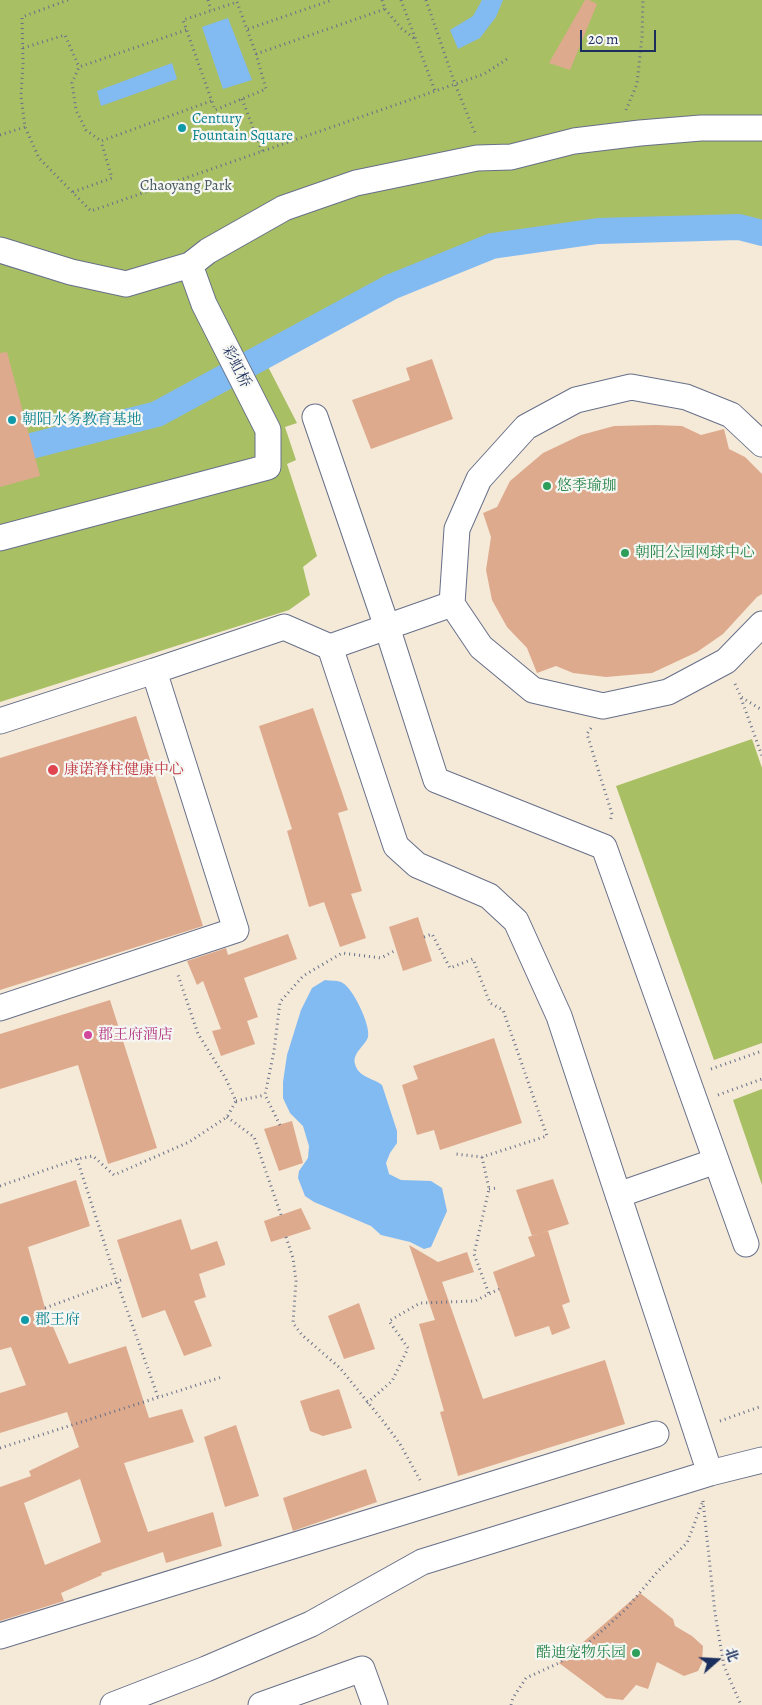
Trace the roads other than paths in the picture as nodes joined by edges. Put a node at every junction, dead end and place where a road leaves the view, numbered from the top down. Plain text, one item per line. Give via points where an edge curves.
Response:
1 (762, 128) edge
2 (0, 250) edge
3 (190, 265) junction
4 (315, 417) dead end
5 (762, 444) edge
6 (0, 538) edge
7 (452, 604) junction
8 (762, 624) edge
9 (387, 627) junction
10 (330, 647) junction
11 (154, 671) junction
12 (0, 720) edge
13 (0, 1008) edge
14 (716, 1161) junction
15 (618, 1195) junction
16 (746, 1244) dead end
17 (656, 1434) dead end
18 (762, 1460) edge
19 (710, 1473) junction
20 (0, 1636) edge
21 (113, 1705) edge
22 (260, 1705) edge
23 (374, 1705) edge

1 - 3 lane via 701,128 574,140 511,157 477,158 356,183 284,208 208,251
2 - 3 lane via 71,272 126,284
3 - 6 lane, 彩虹桥 via 204,304 268,430 268,467
4 - 9 lane
5 - 7 lane via 731,415 686,397 631,387 576,400 526,427 479,479 456,529
7 - 8 lane via 481,647 533,690 603,706 668,692 726,661
7 - 9 lane
9 - 10 lane
9 - 14 lane via 436,780 604,847
10 - 11 lane via 284,627
10 - 15 lane via 396,846 416,865 489,896 516,921 559,1016
11 - 12 lane
11 - 13 lane via 236,930
14 - 15 lane
14 - 16 lane
15 - 19 lane
17 - 20 lane
18 - 19 lane
19 - 21 lane via 422,1562 311,1624 206,1670
22 - 23 lane via 362,1669

